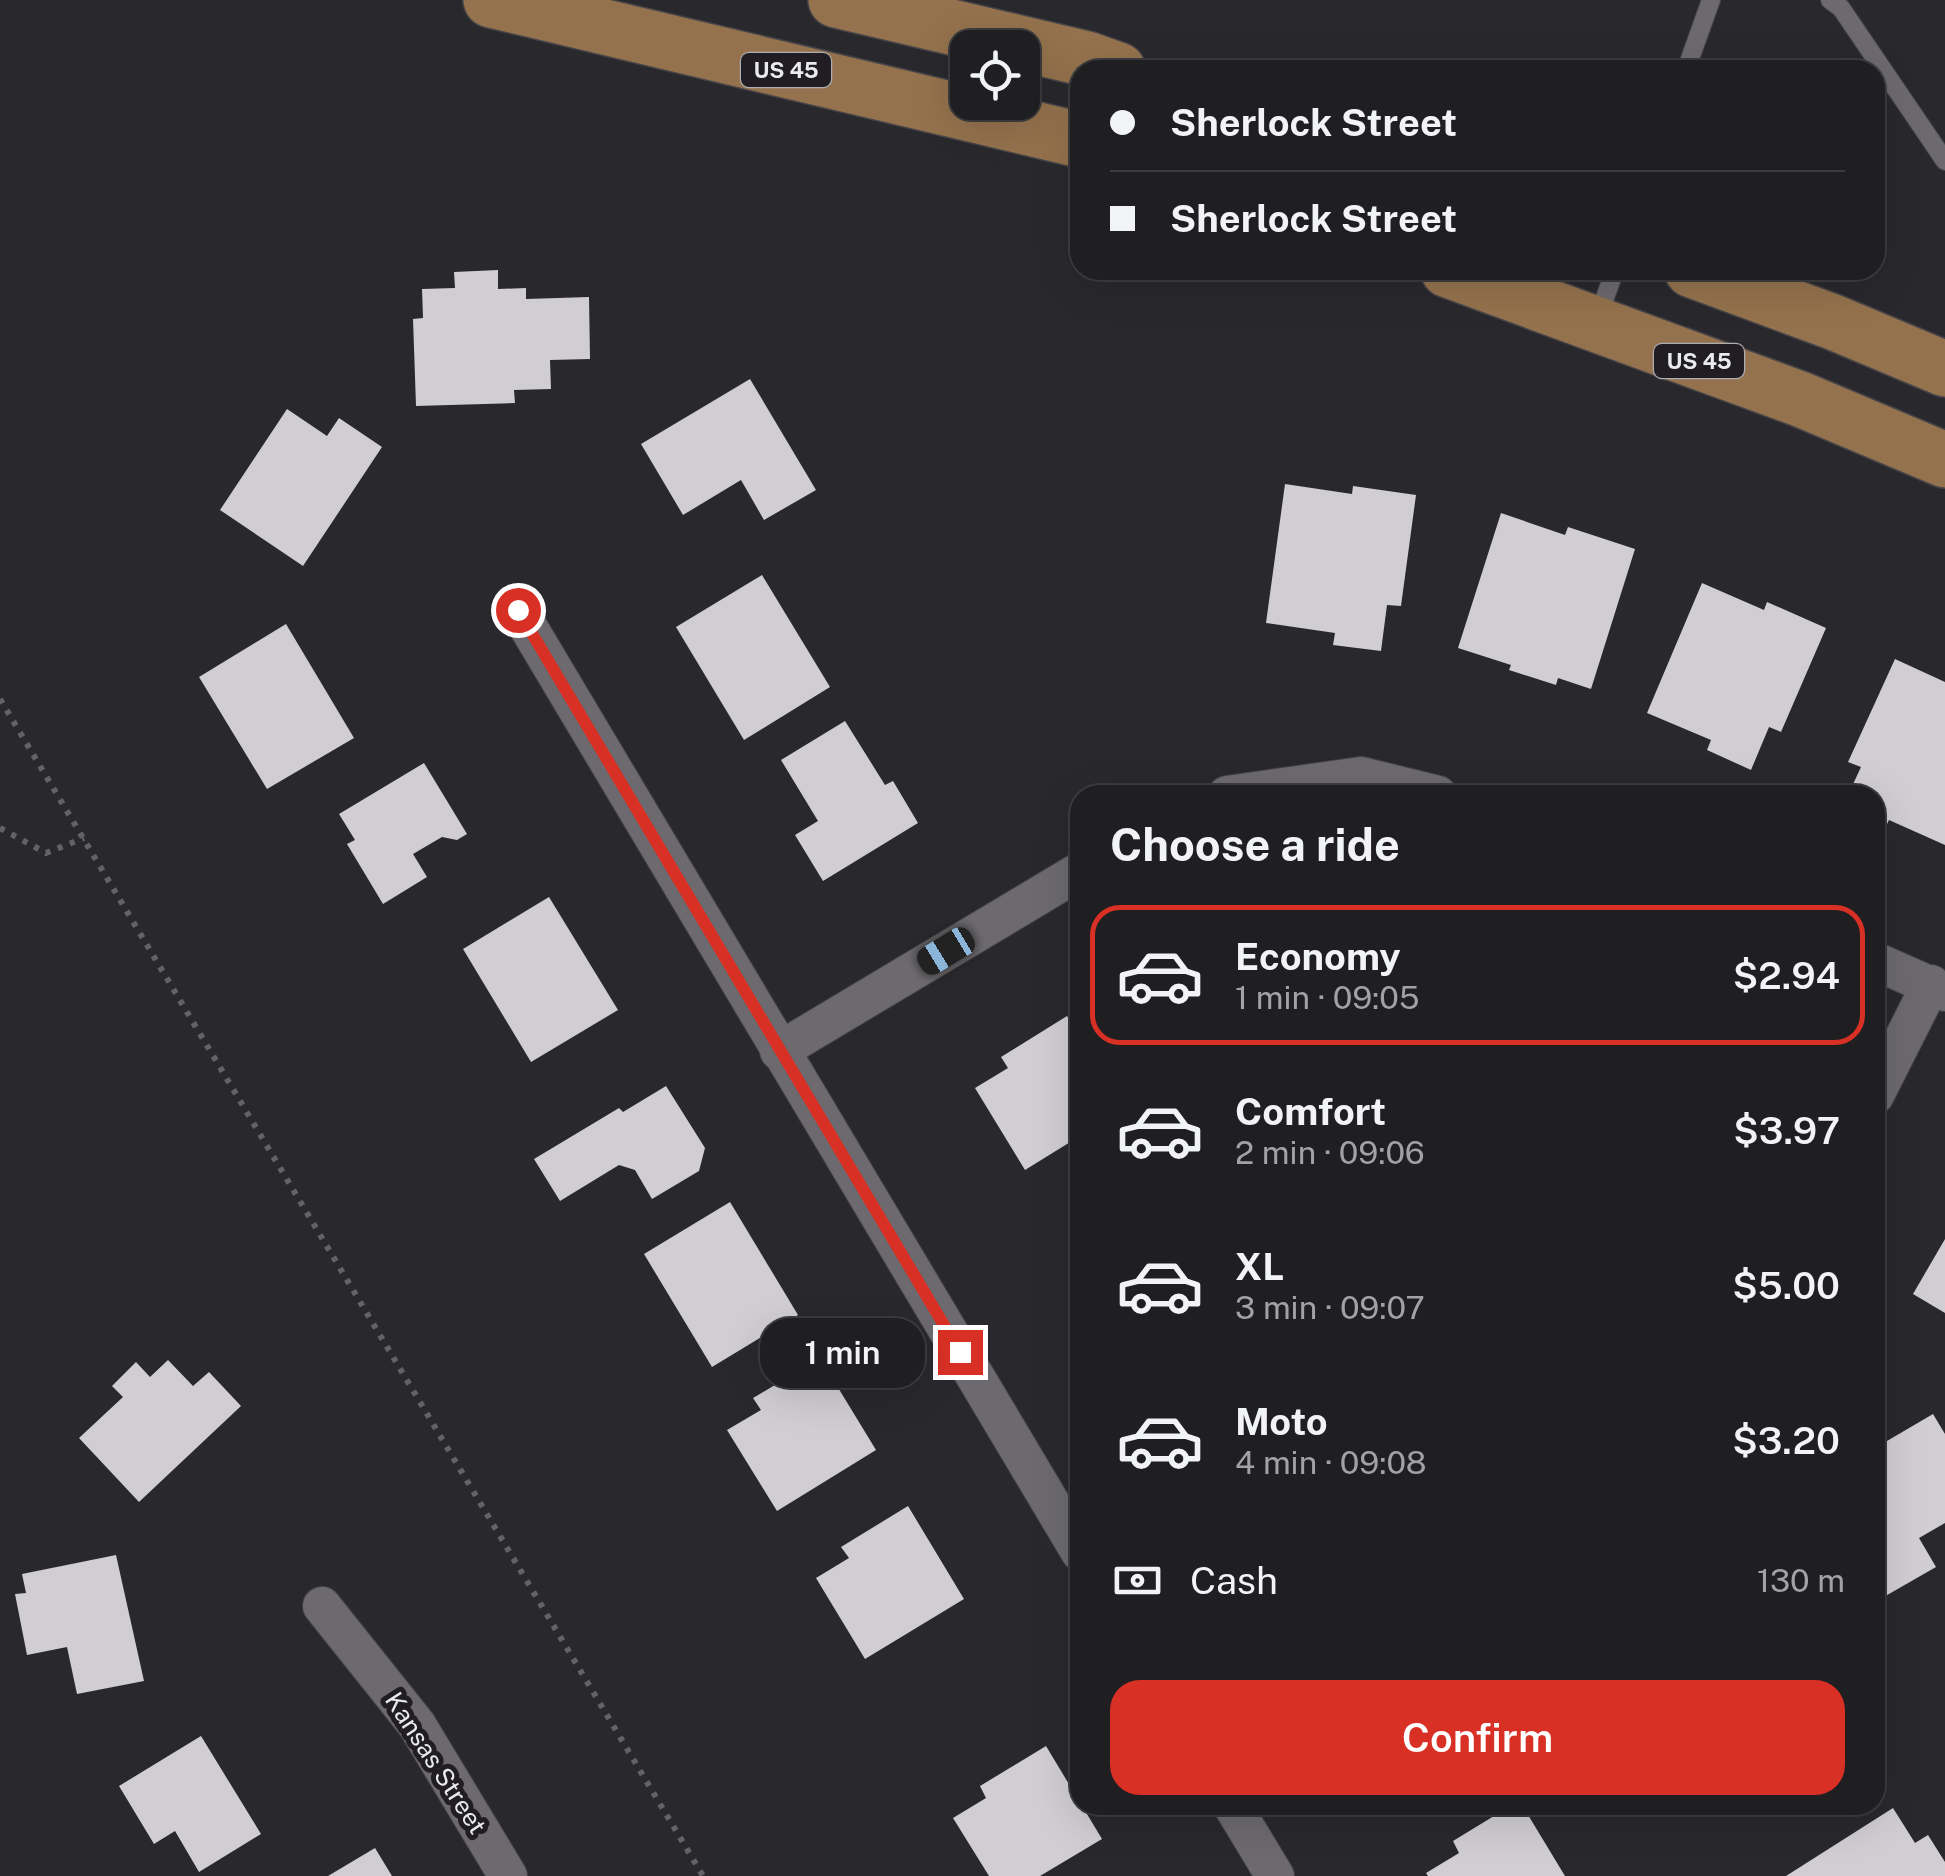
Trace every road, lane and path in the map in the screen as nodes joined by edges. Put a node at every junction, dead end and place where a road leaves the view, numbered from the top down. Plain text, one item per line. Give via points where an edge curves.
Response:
1 (492, 0) edge
2 (836, 0) edge
3 (1711, 0) edge
4 (1830, 0) edge
5 (1089, 60) edge
6 (1690, 60) edge
7 (1876, 60) edge
8 (1885, 73) edge
9 (1070, 138) edge
10 (1945, 161) edge
11 (1476, 280) edge
12 (1611, 280) edge
13 (1719, 280) edge
14 (1596, 322) junction
15 (1945, 369) edge
16 (1945, 460) edge
17 (518, 610) dead end
18 (0, 698) edge
19 (1298, 785) edge
20 (1397, 785) edge
21 (0, 828) edge
22 (84, 838) junction
23 (1070, 877) edge
24 (1885, 965) edge
25 (1938, 988) edge
26 (779, 1051) junction
27 (1885, 1078) edge
28 (1070, 1535) edge
29 (322, 1606) dead end
30 (1238, 1815) edge
31 (508, 1876) edge
32 (703, 1876) edge
33 (1275, 1876) edge

1 - 9 main road, US 45
2 - 5 main road
3 - 6 lane
4 - 7 lane
8 - 10 lane
11 - 14 main road, US 45
12 - 14 lane
13 - 15 main road
14 - 16 main road, US 45
17 - 26 street
18 - 22 path
19 - 20 street via 1361,776
21 - 22 path via 46,852
22 - 32 path
23 - 26 street
24 - 25 street
25 - 27 street
26 - 28 street
29 - 31 street, Kansas Street via 417,1725
30 - 33 street

